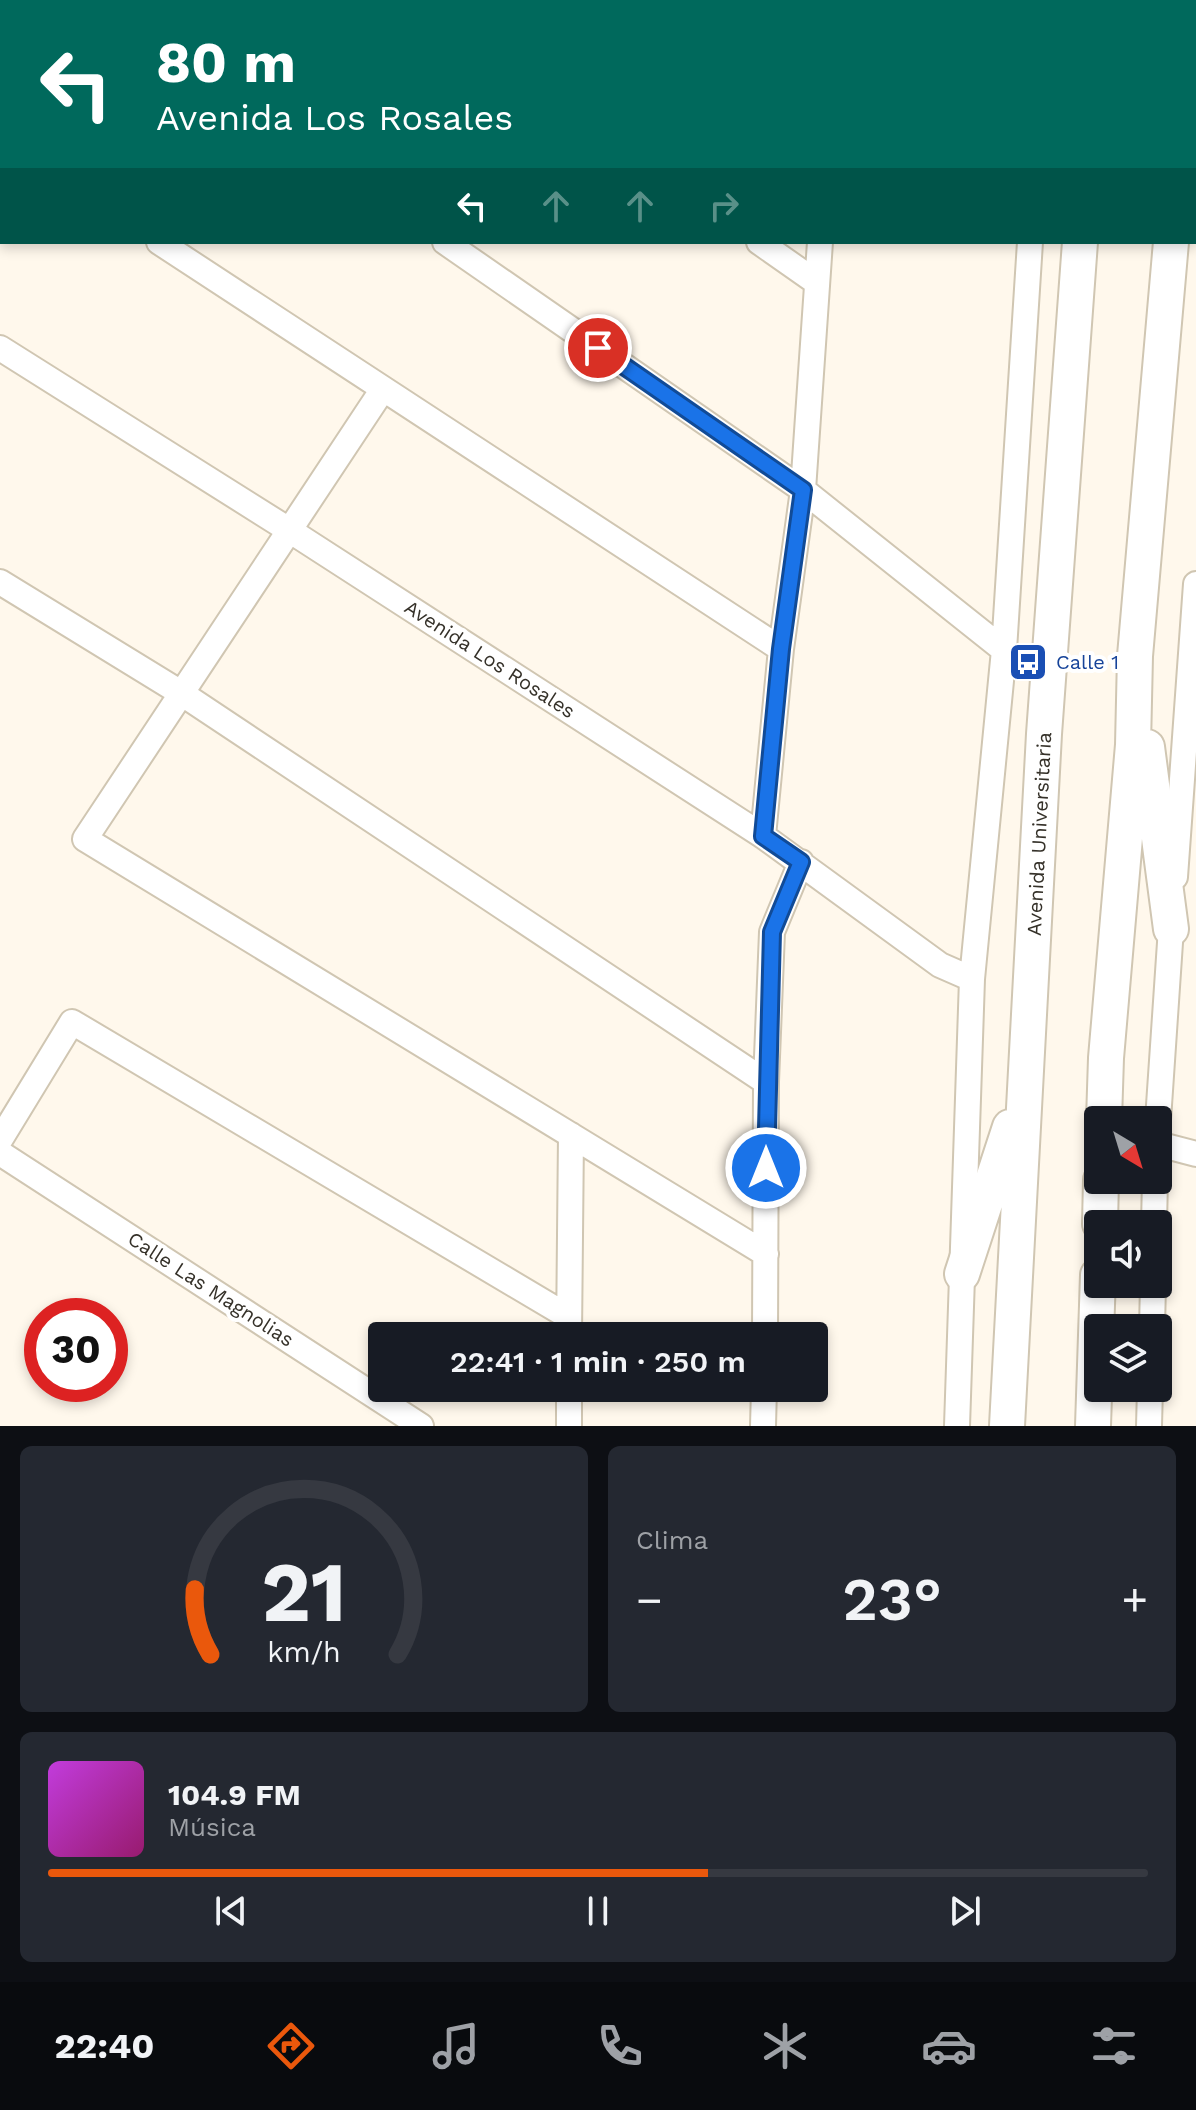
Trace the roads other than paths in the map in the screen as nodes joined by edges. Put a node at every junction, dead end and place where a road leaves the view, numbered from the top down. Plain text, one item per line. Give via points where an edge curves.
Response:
1 (162, 244) edge
2 (448, 244) edge
3 (762, 244) edge
4 (820, 244) edge
5 (1030, 244) edge
6 (1080, 244) edge
7 (1171, 244) edge
8 (816, 282) junction
9 (0, 348) edge
10 (383, 389) junction
11 (803, 490) junction
12 (289, 530) junction
13 (0, 582) edge
14 (1196, 584) edge
15 (781, 649) junction
16 (1004, 650) junction
17 (1135, 656) junction
18 (181, 693) junction
19 (1189, 781) edge
20 (763, 836) junction
21 (801, 862) junction
22 (1171, 929) junction
23 (972, 979) junction
24 (1025, 1081) junction
25 (766, 1082) junction
26 (1105, 1106) edge
27 (1159, 1106) edge
28 (571, 1135) junction
29 (0, 1140) edge
30 (1172, 1148) edge
31 (0, 1153) edge
32 (1196, 1154) edge
33 (766, 1254) junction
34 (962, 1274) junction
35 (1097, 1298) edge
36 (562, 1322) edge
37 (569, 1322) edge
38 (765, 1322) edge
39 (569, 1402) edge
40 (764, 1402) edge
41 (1150, 1402) edge
42 (421, 1426) edge
43 (569, 1426) edge
44 (763, 1426) edge
45 (957, 1426) edge
46 (1007, 1426) edge
47 (1093, 1426) edge
48 (1149, 1426) edge

1 - 10 street
2 - 11 street
3 - 8 street
4 - 8 street
5 - 16 street
6 - 24 street, Avenida Universitaria
7 - 17 street
8 - 11 street
9 - 12 street, Avenida Los Rosales
10 - 12 street
10 - 15 street
11 - 15 street
11 - 16 street
12 - 18 street
12 - 20 street, Avenida Los Rosales
13 - 18 street
14 - 19 street
15 - 20 street
16 - 23 street
17 - 22 street
17 - 26 street via 1133,745
18 - 25 street
18 - 28 street via 85,839
19 - 22 street
20 - 21 street, Avenida Los Rosales
21 - 23 street, Avenida Los Rosales via 940,965
21 - 25 street via 772,932
22 - 27 street
23 - 34 street
24 - 34 street
24 - 46 street, Avenida Universitaria
25 - 33 street
28 - 33 street
28 - 37 street
29 - 36 street via 72,1022
30 - 32 street
31 - 42 street, Calle Las Magnolias
33 - 38 street
34 - 45 street
35 - 47 street
39 - 43 street
40 - 44 street
41 - 48 street

